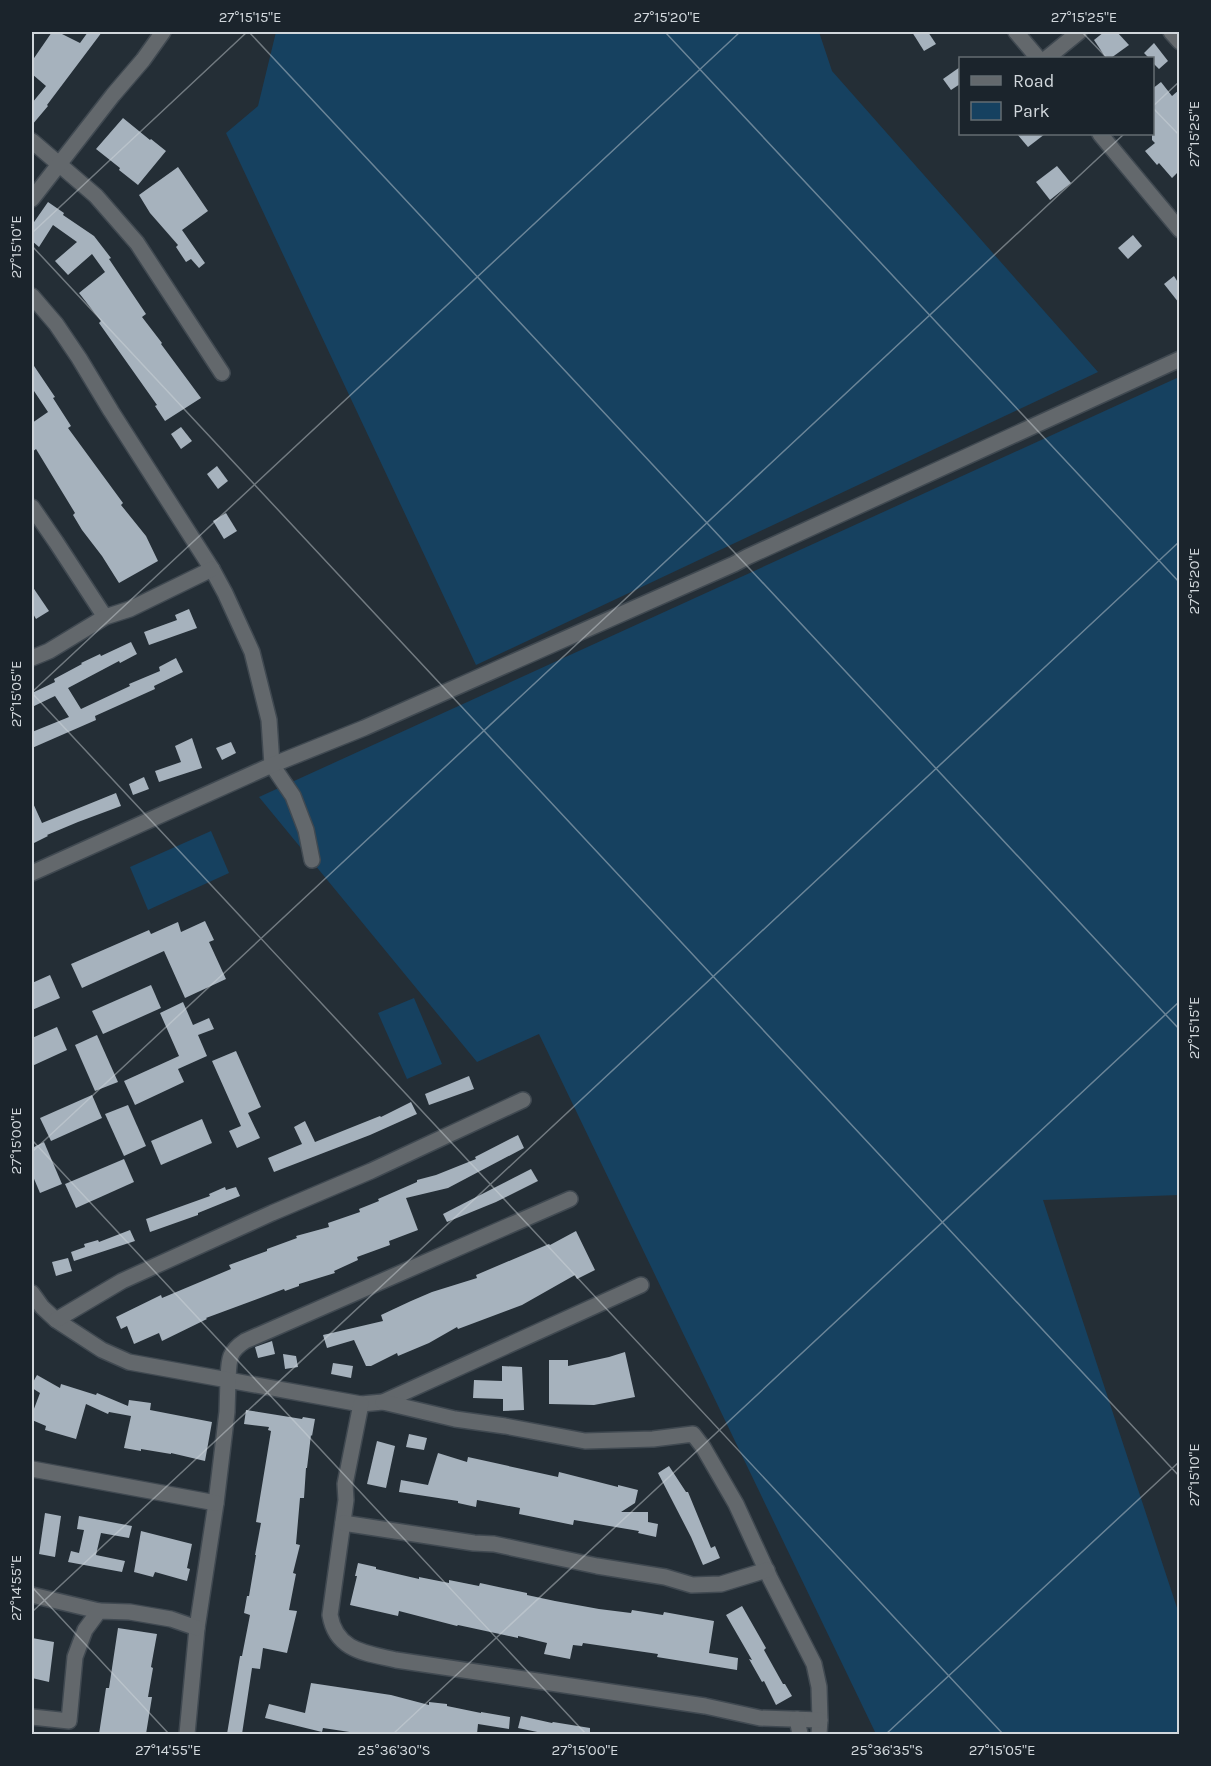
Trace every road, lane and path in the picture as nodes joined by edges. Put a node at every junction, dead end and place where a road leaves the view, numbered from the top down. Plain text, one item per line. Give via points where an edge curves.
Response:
1 (163, 32) edge
2 (1016, 32) edge
3 (1079, 32) edge
4 (1171, 32) edge
5 (1179, 42) edge
6 (1037, 57) edge
7 (1048, 57) edge
8 (1101, 135) edge
9 (32, 141) edge
10 (58, 165) junction
11 (32, 199) edge
12 (1179, 230) edge
13 (32, 296) edge
14 (1179, 359) edge
15 (222, 372) dead end
16 (32, 507) edge
17 (212, 569) junction
18 (105, 617) junction
19 (32, 658) edge
20 (272, 765) junction
21 (312, 860) dead end
22 (32, 873) edge
23 (523, 1100) dead end
24 (570, 1199) dead end
25 (641, 1285) dead end
26 (32, 1293) edge
27 (56, 1320) junction
28 (228, 1380) junction
29 (383, 1402) junction
30 (361, 1404) junction
31 (32, 1469) edge
32 (216, 1503) junction
33 (343, 1523) junction
34 (767, 1570) junction
35 (32, 1596) edge
36 (99, 1611) junction
37 (197, 1628) junction
38 (32, 1717) edge
39 (799, 1727) edge
40 (820, 1727) edge
41 (68, 1728) edge
42 (187, 1734) edge

1 - 10 street
2 - 6 street
3 - 7 street
4 - 5 street
8 - 12 street
9 - 10 street
10 - 11 street
10 - 15 street via 96,196 137,243
13 - 17 street via 80,358
14 - 20 street via 734,564
16 - 18 street
17 - 18 street
17 - 20 street via 252,652 269,720
18 - 19 street
20 - 21 street via 293,796
20 - 22 street
23 - 27 street via 122,1281
24 - 28 street via 245,1341 229,1359
25 - 29 street
26 - 27 street
27 - 28 street via 102,1350 129,1362
28 - 30 street
28 - 32 street
29 - 30 street
29 - 34 street via 455,1419 585,1441 693,1434 736,1504
30 - 33 street via 345,1484
31 - 32 street
32 - 37 street
33 - 34 street via 501,1545 692,1585 721,1584
33 - 39 street via 330,1615 332,1628 350,1647 396,1660 705,1706
34 - 40 street via 814,1664
35 - 36 street
36 - 37 street via 160,1617
36 - 41 street via 85,1630 75,1657
37 - 42 street
38 - 41 street
39 - 40 street

